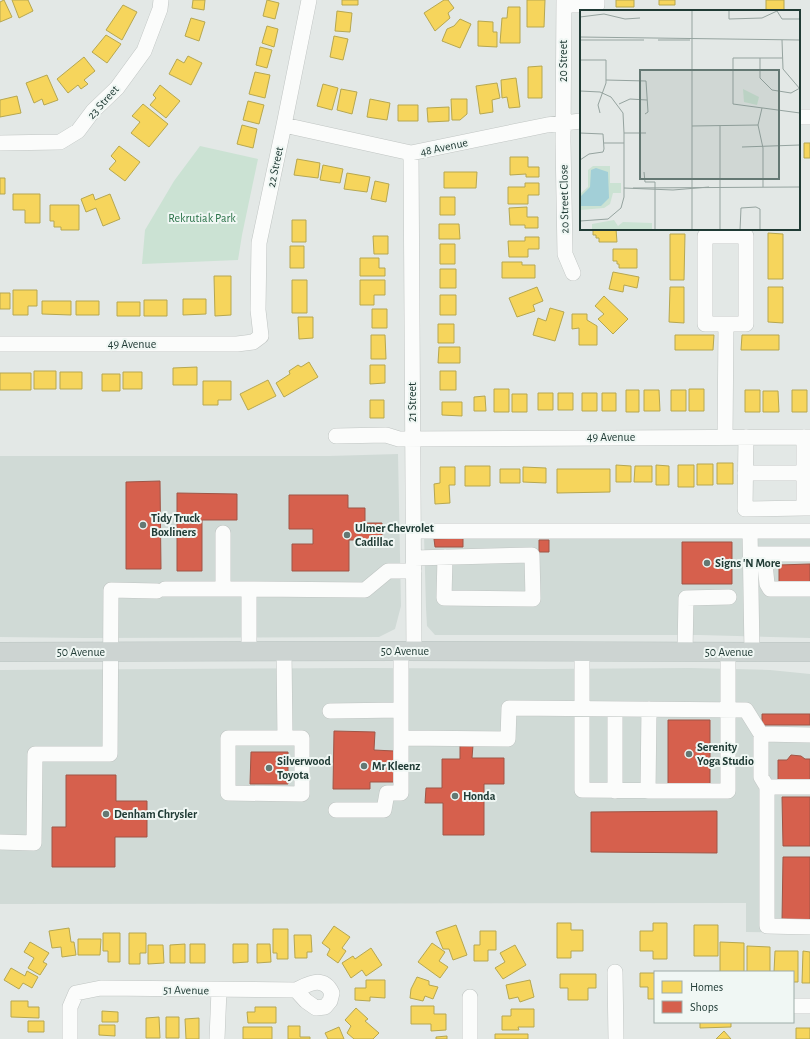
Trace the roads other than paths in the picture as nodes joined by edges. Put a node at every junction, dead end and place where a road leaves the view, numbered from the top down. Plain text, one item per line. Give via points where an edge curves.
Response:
1 (161, 0) edge
2 (309, 0) edge
3 (597, 0) edge
4 (564, 2) edge
5 (580, 121) edge
6 (563, 122) junction
7 (284, 125) junction
8 (0, 143) edge
9 (411, 153) junction
10 (573, 273) dead end
11 (726, 324) junction
12 (261, 336) joint
13 (0, 344) edge
14 (336, 436) dead end
15 (725, 437) junction
16 (746, 437) junction
17 (807, 437) edge
18 (412, 438) junction
19 (746, 473) junction
20 (804, 473) junction
21 (807, 508) edge
22 (413, 531) junction
23 (750, 531) junction
24 (810, 531) edge
25 (223, 533) dead end
26 (757, 554) junction
27 (810, 554) edge
28 (444, 557) junction
29 (414, 564) junction
30 (223, 589) junction
31 (249, 589) junction
32 (810, 589) edge
33 (751, 596) junction
34 (729, 597) dead end
35 (810, 597) edge
36 (249, 651) junction
37 (284, 651) junction
38 (408, 651) junction
39 (582, 651) junction
40 (0, 652) edge
41 (111, 652) junction
42 (685, 652) junction
43 (728, 652) junction
44 (752, 652) junction
45 (810, 652) edge
46 (582, 709) junction
47 (615, 709) junction
48 (649, 709) junction
49 (330, 710) dead end
50 (401, 710) junction
51 (728, 710) junction
52 (761, 734) junction
53 (810, 735) edge
54 (285, 738) junction
55 (401, 738) junction
56 (767, 787) junction
57 (810, 787) edge
58 (615, 790) junction
59 (648, 791) junction
60 (336, 810) dead end
61 (0, 842) edge
62 (810, 927) edge
63 (616, 972) dead end
64 (219, 990) junction
65 (296, 990) dead end
66 (470, 996) dead end
67 (794, 1006) edge
68 (810, 1006) edge
69 (70, 1039) edge
70 (217, 1039) edge
71 (470, 1039) edge
72 (616, 1039) edge

1 - 8 street, 23 Street via 144,51 117,88 78,131 60,142
2 - 7 street, 22 Street
3 - 4 street via 597,5
4 - 6 street, 20 Street
5 - 6 street, 48 Avenue
6 - 9 street, 48 Avenue
6 - 10 street, 20 Street Close via 565,254
7 - 9 street, 48 Avenue
7 - 12 street, 22 Street via 259,243 258,310
9 - 18 street, 21 Street
11 - 11 street via 746,324 746,236 705,236 705,324
11 - 15 street
12 - 13 street, 49 Avenue via 253,342 237,344
14 - 18 street, 49 Avenue via 386,435 399,439
15 - 16 street, 49 Avenue
15 - 18 street, 49 Avenue
16 - 17 street, 49 Avenue
16 - 19 street
17 - 20 street
18 - 22 street, 21 Street
19 - 20 street
19 - 21 street via 746,509
20 - 21 street
22 - 23 street
22 - 29 street, 21 Street
23 - 24 street
23 - 26 street
25 - 30 street
26 - 27 street
26 - 32 street via 770,589
26 - 33 street
28 - 28 street via 532,555 533,599 444,598
28 - 29 street
29 - 31 street via 388,571 365,590
29 - 38 street, 21 Street
30 - 31 street
30 - 41 street via 110,590
31 - 36 street
33 - 35 street
33 - 44 street
34 - 42 street via 686,598
36 - 37 main road, 50 Avenue
36 - 41 main road, 50 Avenue
37 - 38 main road, 50 Avenue
37 - 54 street
38 - 39 main road, 50 Avenue
38 - 50 street, 21 Street
39 - 42 main road, 50 Avenue
39 - 46 street
40 - 41 main road, 50 Avenue
41 - 61 street via 110,754 35,754 34,843
42 - 43 main road, 50 Avenue
43 - 44 main road, 50 Avenue
43 - 51 street
44 - 45 main road, 50 Avenue
46 - 47 street
46 - 55 street via 508,708 508,739
46 - 58 street via 582,790
47 - 48 street
47 - 58 street
48 - 51 street
48 - 59 street
49 - 50 street
50 - 55 street, 21 Street
51 - 52 street via 746,710
51 - 59 street via 728,791
52 - 53 street
52 - 56 street via 761,777
54 - 54 street via 228,738 228,794 302,794 302,738
55 - 60 street, 21 Street via 401,793 387,793 384,810
56 - 57 street
56 - 62 street via 767,926
58 - 59 street
63 - 72 street
64 - 65 street, 51 Avenue
64 - 69 street, 51 Avenue via 101,988 76,993 70,1007
64 - 70 street
66 - 71 street
67 - 68 street

